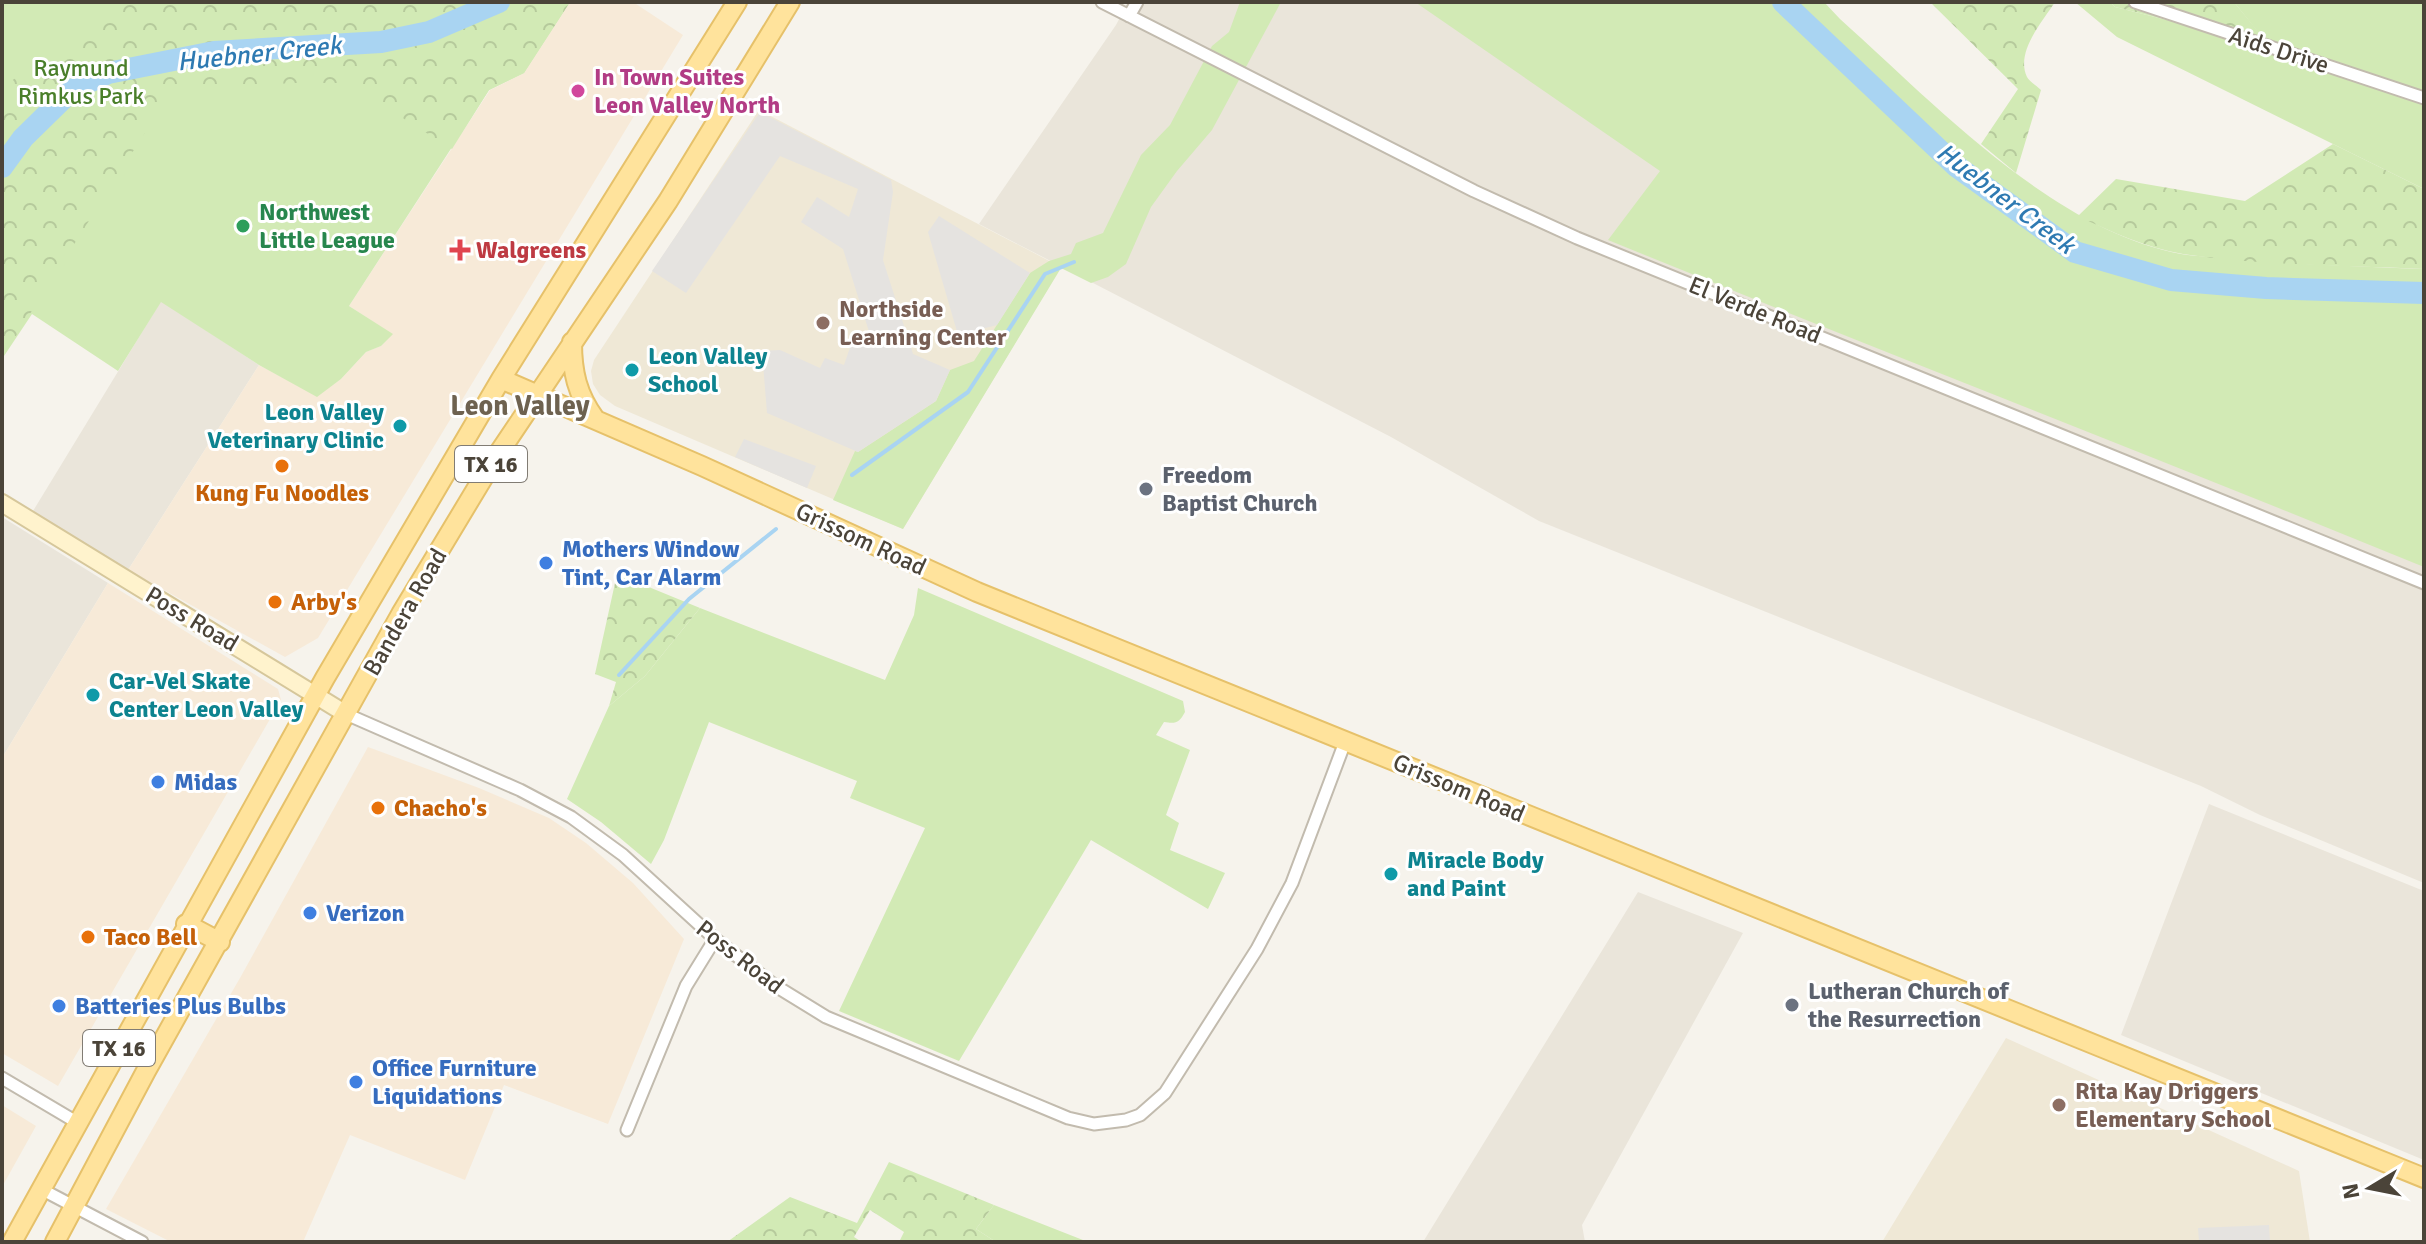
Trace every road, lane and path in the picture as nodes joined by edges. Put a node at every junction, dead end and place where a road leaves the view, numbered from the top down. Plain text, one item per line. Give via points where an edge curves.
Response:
1 (737, 2) edge
2 (790, 2) edge
3 (1102, 2) edge
4 (1137, 2) edge
5 (2135, 2) edge
6 (1129, 16) junction
7 (2424, 98) edge
8 (572, 342) junction
9 (501, 379) junction
10 (538, 395) junction
11 (596, 421) junction
12 (2, 503) edge
13 (2424, 583) edge
14 (316, 695) junction
15 (346, 714) junction
16 (1345, 742) junction
17 (186, 924) junction
18 (715, 939) junction
19 (220, 942) junction
20 (2, 1078) edge
21 (78, 1123) junction
22 (627, 1130) dead end
23 (2424, 1178) edge
24 (41, 1189) junction
25 (76, 1207) junction
26 (12, 1242) edge
27 (55, 1242) edge
28 (142, 1242) edge

1 - 9 main road, Bandera Road / TX 16
2 - 8 main road, Bandera Road / TX 16 via 668,201
3 - 6 street, El Verde Road
4 - 6 street
5 - 7 street, Aids Drive
6 - 13 street, El Verde Road via 1577,238
8 - 10 main road, Bandera Road / TX 16
8 - 11 main road via 576,385
9 - 10 main road, Grissom Road
9 - 14 main road, Bandera Road / TX 16
10 - 11 main road, Grissom Road
10 - 15 main road, Bandera Road / TX 16 via 492,463
11 - 16 main road, Grissom Road via 967,588
12 - 14 street, Poss Road
14 - 15 street, Poss Road
14 - 17 main road, Bandera Road / TX 16
15 - 18 street, Poss Road via 571,817 623,855
15 - 19 main road, Bandera Road / TX 16
16 - 18 street, Poss Road via 1292,883 1257,949 1165,1093 1126,1120 1094,1124 1068,1118 826,1017
16 - 23 main road, Grissom Road
17 - 19 main road
17 - 21 main road, Bandera Road / TX 16
18 - 22 street via 686,986
19 - 25 main road, Bandera Road / TX 16
20 - 21 street
21 - 24 main road, Bandera Road / TX 16
24 - 25 street
24 - 26 main road, Bandera Road / TX 16
25 - 27 main road, Bandera Road / TX 16
25 - 28 street

